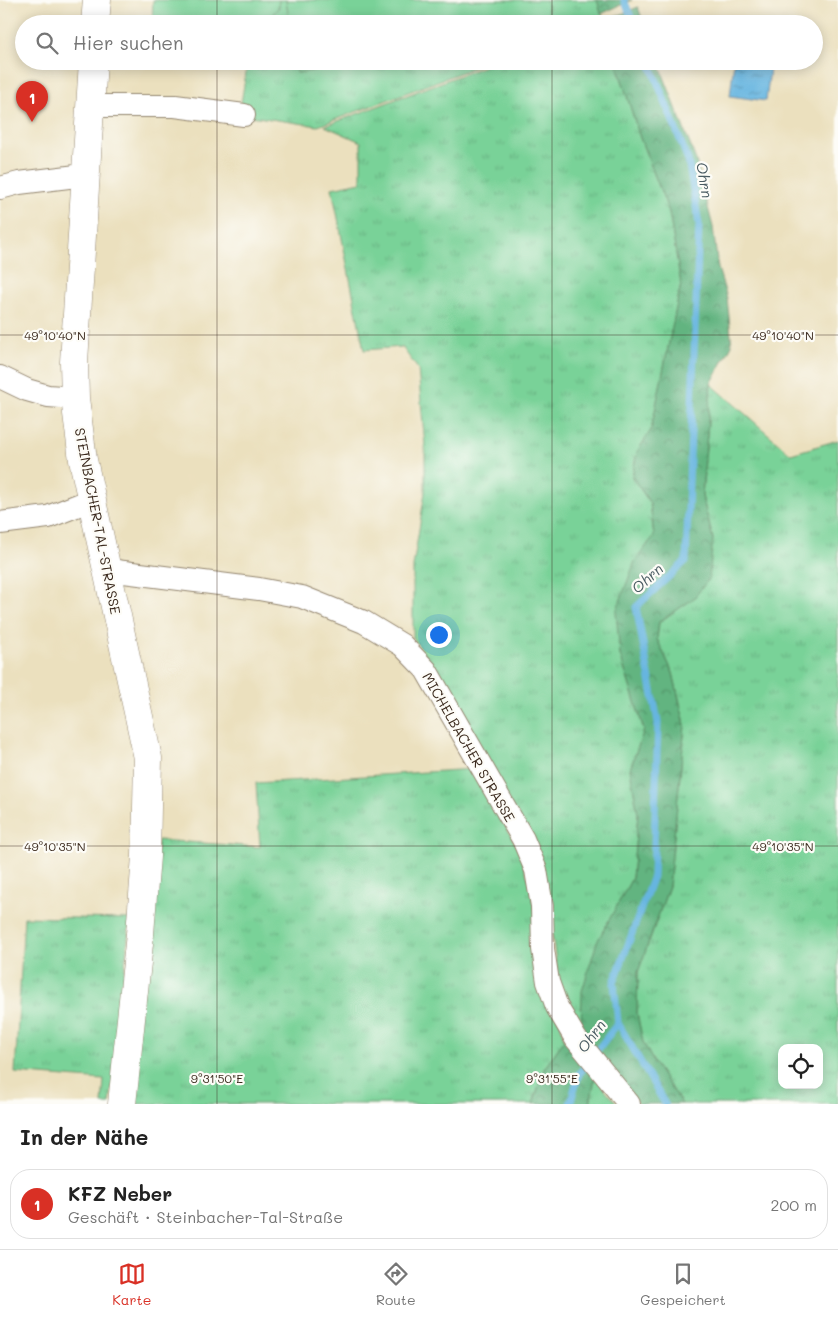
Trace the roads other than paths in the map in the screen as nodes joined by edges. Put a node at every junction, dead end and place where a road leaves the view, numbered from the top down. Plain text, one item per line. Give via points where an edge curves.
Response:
1 (97, 0) edge
2 (96, 15) edge
3 (92, 70) edge
4 (90, 106) junction
5 (244, 115) dead end
6 (85, 175) junction
7 (0, 188) edge
8 (0, 377) edge
9 (75, 398) junction
10 (91, 500) junction
11 (0, 523) edge
12 (108, 570) junction
13 (122, 1104) edge
14 (629, 1104) edge

1 - 2 main road
3 - 4 main road, STEINBACHER-TAL-STRASSE
4 - 5 street via 175,106
4 - 6 main road, STEINBACHER-TAL-STRASSE
6 - 7 street
6 - 9 main road, STEINBACHER-TAL-STRASSE via 74,362
8 - 9 street via 48,396
9 - 10 main road, STEINBACHER-TAL-STRASSE
10 - 11 street via 48,517
10 - 12 main road, STEINBACHER-TAL-STRASSE
12 - 13 main road, STEINBACHER-TAL-STRASSE via 148,758 146,856
12 - 14 street, MICHELBACHER STRASSE via 302,597 364,622 402,646 426,670 523,839 536,870 542,906 543,950 548,982 557,1007 576,1039

